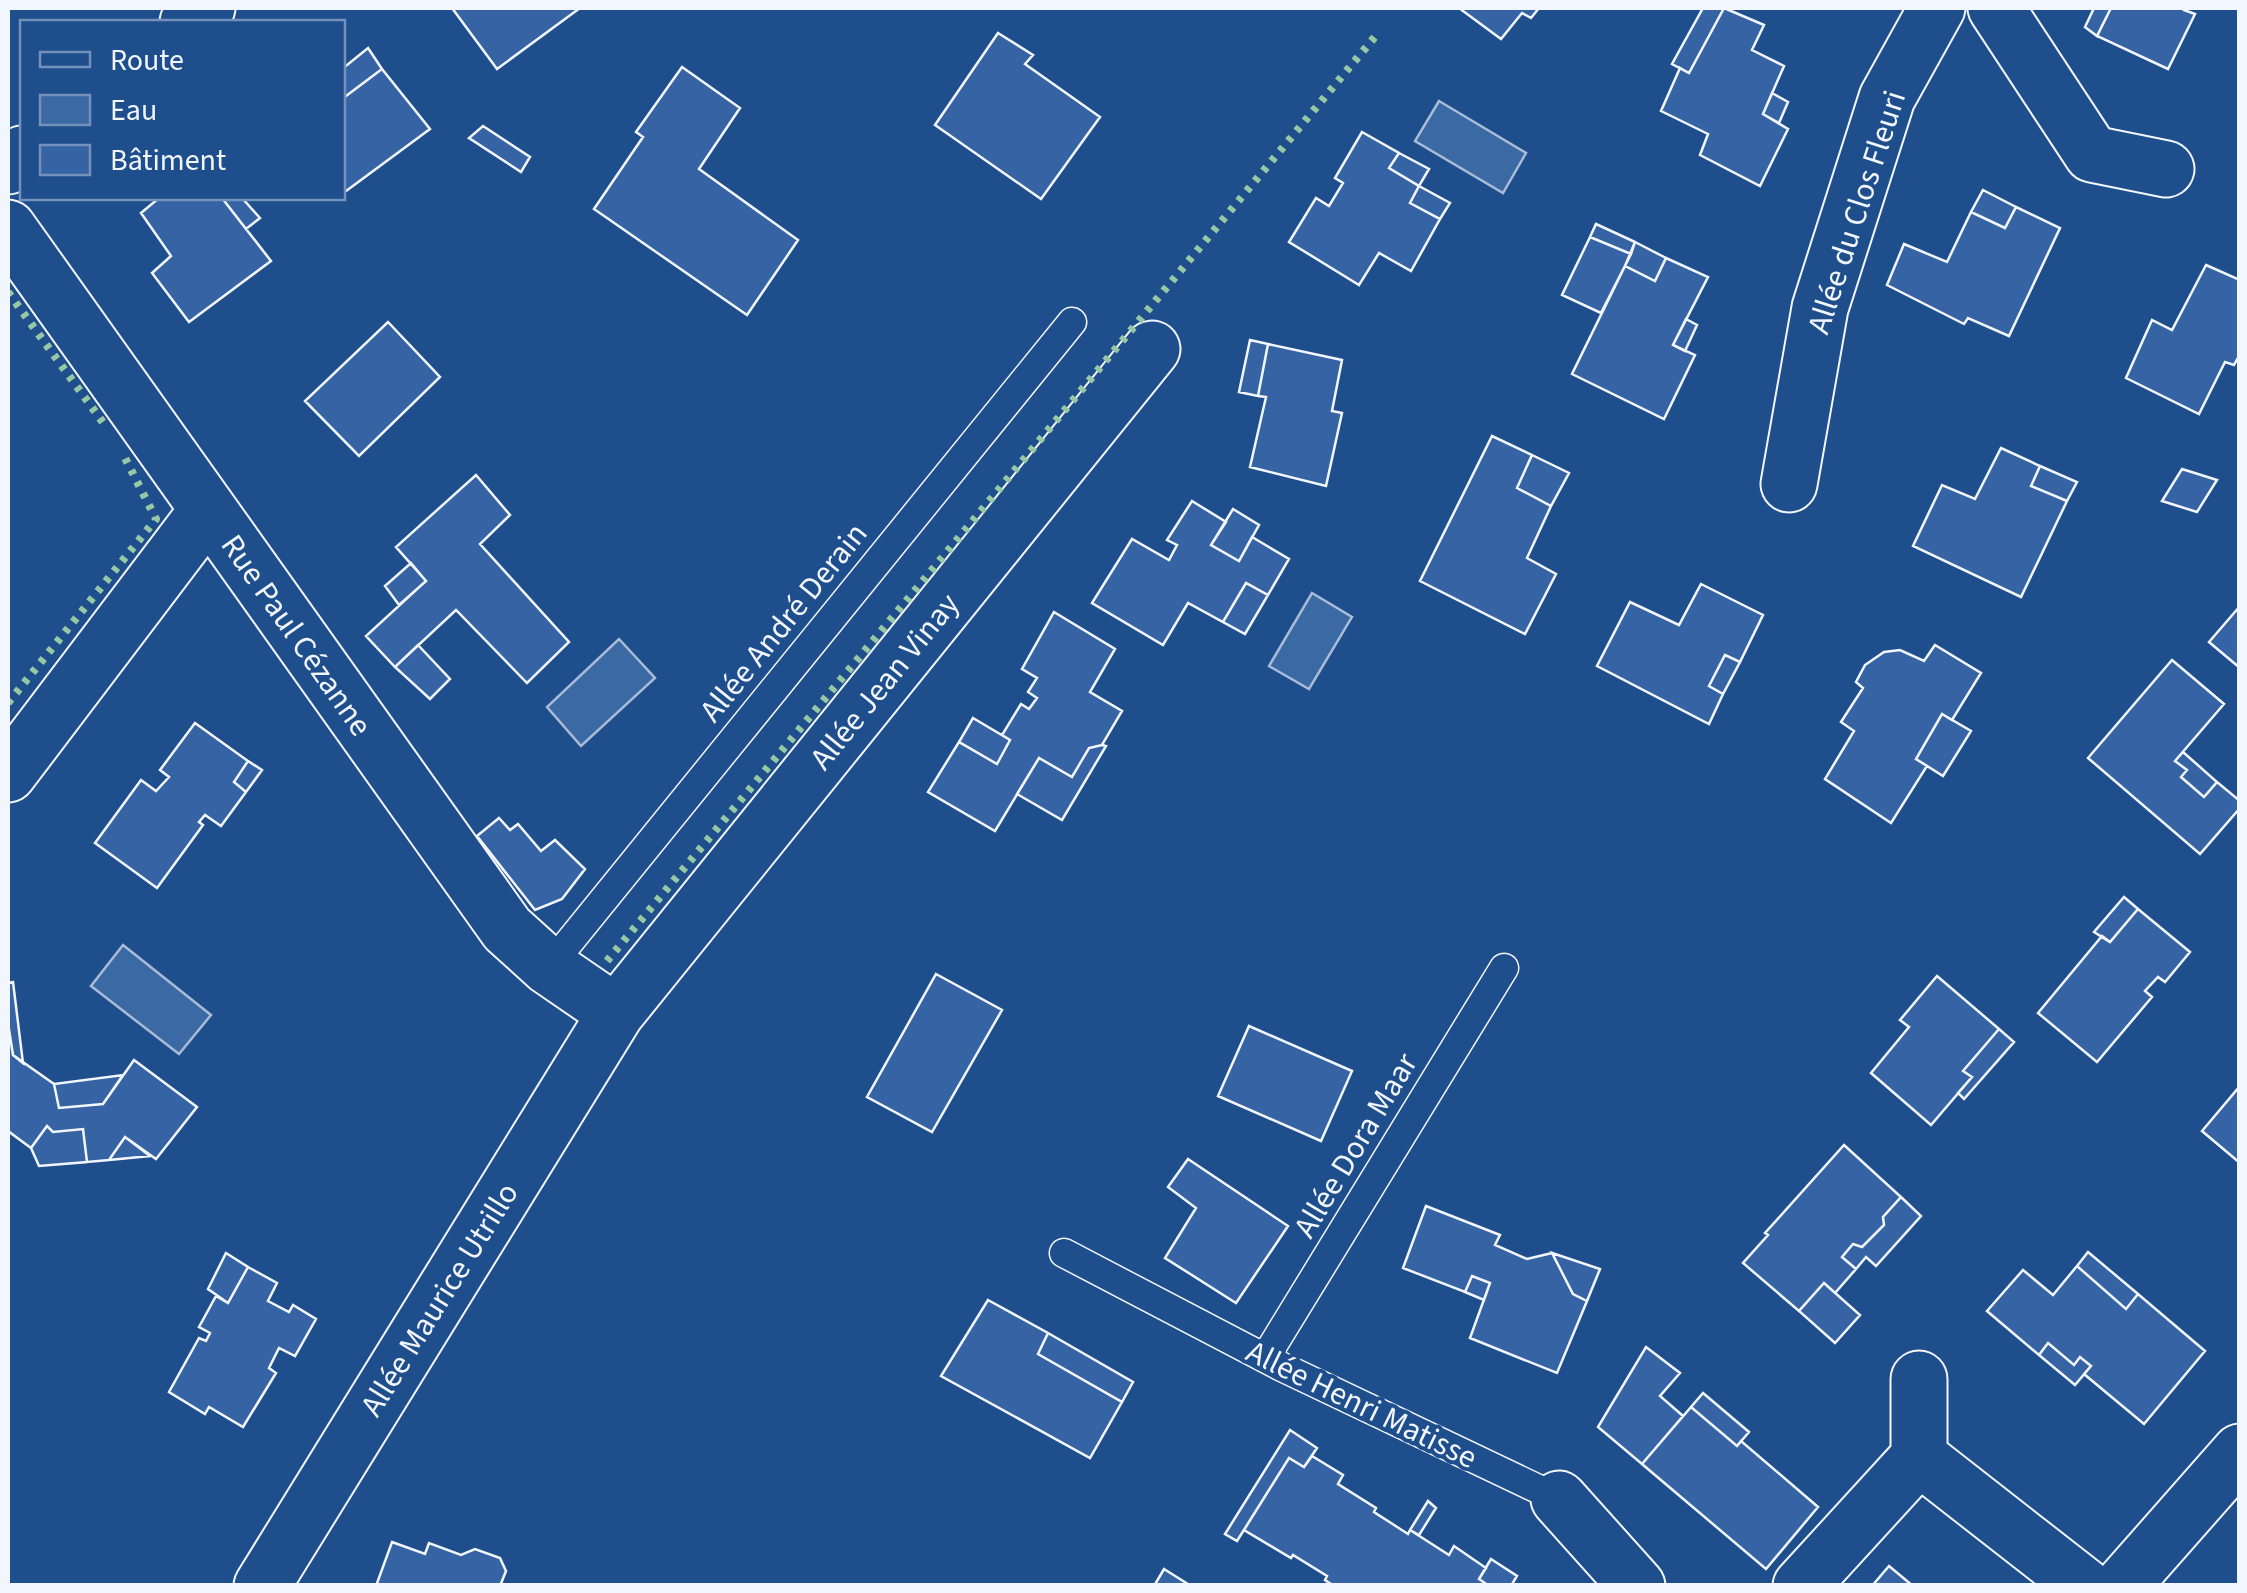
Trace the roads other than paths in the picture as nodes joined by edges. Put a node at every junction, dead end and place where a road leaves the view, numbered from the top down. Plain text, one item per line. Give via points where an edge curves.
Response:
1 (1936, 8) edge
2 (1996, 8) edge
3 (2166, 169) dead end
4 (8, 228) edge
5 (1072, 322) dead end
6 (1152, 349) dead end
7 (1789, 484) dead end
8 (208, 510) junction
9 (8, 774) edge
10 (549, 966) junction
11 (1504, 968) dead end
12 (616, 1013) junction
13 (1064, 1254) dead end
14 (1265, 1358) junction
15 (1918, 1379) dead end
16 (2240, 1452) edge
17 (1919, 1457) junction
18 (1559, 1499) joint
19 (1608, 1574) edge
20 (262, 1586) edge
21 (1801, 1586) edge
22 (2084, 1586) edge
23 (2122, 1586) edge

1 - 7 street, Allée du Clos Fleuri via 1887,98 1820,308
2 - 3 street via 2092,154
4 - 8 street, Rue Paul Cézanne
5 - 10 lane, Allée André Derain
6 - 12 street, Allée Jean Vinay
8 - 9 street
8 - 10 street, Rue Paul Cézanne via 506,929
10 - 12 street, Rue Paul Cézanne
11 - 14 lane, Allée Dora Maar
12 - 20 street, Allée Maurice Utrillo
13 - 14 lane, Allée Henri Matisse
14 - 18 lane, Allée Henri Matisse
15 - 17 street
16 - 23 street
17 - 21 street
17 - 22 street
18 - 19 street, Allée Henri Matisse

